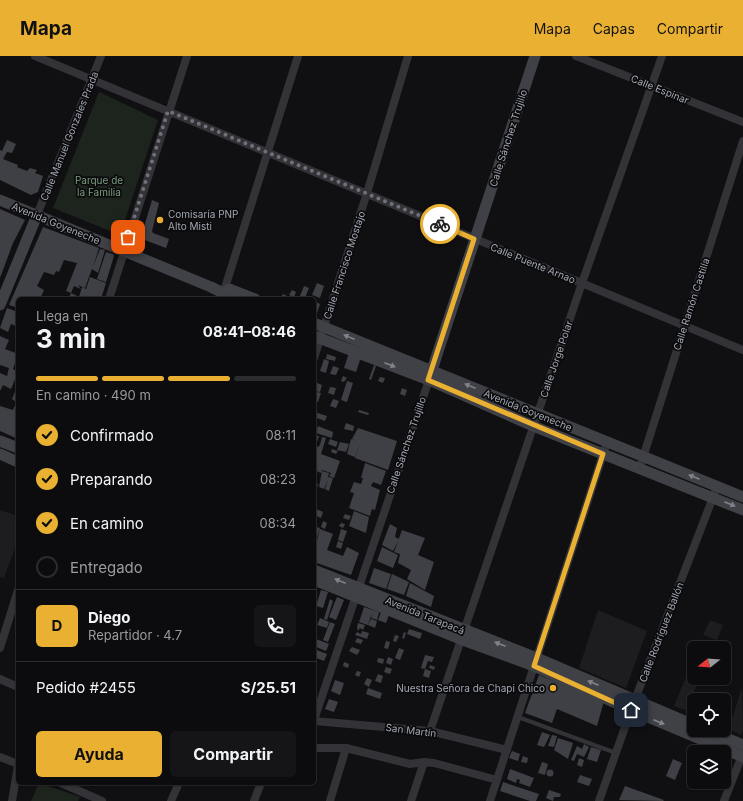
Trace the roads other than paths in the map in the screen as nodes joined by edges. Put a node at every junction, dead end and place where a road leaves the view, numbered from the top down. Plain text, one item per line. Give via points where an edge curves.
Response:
1 (35, 56) edge
2 (101, 56) edge
3 (187, 56) edge
4 (298, 56) edge
5 (408, 56) edge
6 (535, 56) edge
7 (576, 56) edge
8 (662, 56) edge
9 (91, 79) junction
10 (651, 86) junction
11 (168, 111) junction
12 (743, 122) edge
13 (743, 141) edge
14 (268, 153) junction
15 (367, 193) junction
16 (0, 200) edge
17 (37, 215) junction
18 (474, 239) junction
19 (124, 251) junction
20 (582, 283) junction
21 (110, 297) edge
22 (224, 297) edge
23 (250, 297) edge
24 (0, 305) edge
25 (319, 325) edge
26 (684, 326) junction
27 (317, 337) edge
28 (743, 350) edge
29 (430, 375) junction
30 (537, 414) junction
31 (533, 426) junction
32 (0, 441) edge
33 (606, 442) junction
34 (16, 447) edge
35 (0, 454) edge
36 (603, 454) junction
37 (643, 456) junction
38 (16, 461) edge
39 (640, 467) junction
40 (715, 492) junction
41 (743, 497) edge
42 (743, 510) edge
43 (316, 571) edge
44 (316, 581) edge
45 (356, 592) junction
46 (16, 596) edge
47 (462, 634) junction
48 (0, 648) edge
49 (535, 662) junction
50 (0, 679) edge
51 (16, 685) edge
52 (633, 705) junction
53 (316, 715) edge
54 (518, 717) junction
55 (316, 721) edge
56 (687, 722) edge
57 (430, 731) junction
58 (724, 737) edge
59 (743, 745) edge
60 (316, 748) edge
61 (346, 748) junction
62 (507, 750) junction
63 (616, 753) junction
64 (743, 756) edge
65 (0, 757) edge
66 (424, 762) junction
67 (16, 764) edge
68 (16, 777) edge
69 (497, 780) junction
70 (65, 785) edge
71 (178, 785) edge
72 (259, 785) edge
73 (98, 800) edge
74 (12, 801) edge
75 (171, 801) edge
76 (254, 801) edge
77 (330, 801) edge
78 (411, 801) edge
79 (490, 801) edge
80 (599, 801) edge
81 (724, 801) edge

1 - 9 street, Calle Puente Arnao
2 - 9 street, Calle Manuel Gonzales Prada
3 - 11 street
4 - 14 street
5 - 15 street, Calle Francisco Mostajo
6 - 18 main road, Calle Sánchez Trujillo
7 - 10 street, Calle Espinar
8 - 10 street, Calle Jorge Polar
9 - 11 street, Calle Puente Arnao
9 - 17 street, Calle Manuel Gonzales Prada
10 - 12 street, Calle Espinar
10 - 20 street, Calle Jorge Polar
11 - 14 street, Calle Puente Arnao
11 - 19 street
13 - 26 street, Calle Ramón Castilla
14 - 15 street, Calle Puente Arnao
14 - 22 street
15 - 18 street, Calle Puente Arnao
15 - 25 street, Calle Francisco Mostajo
16 - 17 main road, Avenida Goyeneche
17 - 19 main road, Avenida Goyeneche
17 - 24 main road, Calle Manuel Gonzales Prada
18 - 20 street, Calle Puente Arnao
18 - 29 main road, Calle Sánchez Trujillo
19 - 21 street
19 - 22 main road, Avenida Goyeneche
20 - 26 street, Calle Puente Arnao
20 - 30 street, Calle Jorge Polar
22 - 23 main road, Avenida Goyeneche via 229,289
25 - 27 street, Calle Francisco Mostajo
29 -> 25 main road, Avenida Goyeneche
26 - 28 street, Calle Puente Arnao
26 - 37 street, Calle Ramón Castilla
27 -> 29 main road, Avenida Goyeneche
30 -> 29 main road, Avenida Goyeneche
29 - 31 main road, Avenida Goyeneche
29 - 45 street, Calle Sánchez Trujillo
30 - 31 street, Calle Jorge Polar
30 - 33 main road, Avenida Goyeneche
31 - 36 main road, Avenida Goyeneche
31 - 47 street, Calle Jorge Polar
32 - 34 main road
33 - 36 street
33 - 37 main road, Avenida Goyeneche
35 - 38 main road
36 - 39 main road, Avenida Goyeneche
36 - 49 street
37 - 39 street, Calle Ramón Castilla
40 -> 37 main road, Avenida Goyeneche
39 - 40 main road, Avenida Goyeneche
40 - 41 main road, Avenida Goyeneche
40 -> 42 main road, Avenida Goyeneche
40 - 52 street, Calle Rodríguez Ballón
45 -> 43 main road, Avenida Tarapacá
44 - 45 main road, Avenida Tarapacá
45 - 47 main road, Avenida Tarapacá
45 - 53 street, Calle Sánchez Trujillo
46 - 48 street
47 - 49 main road, Avenida Tarapacá
47 - 57 street, Calle Jorge Polar
49 - 52 main road, Avenida Tarapacá
49 - 54 street
50 - 51 street
52 - 56 main road
52 - 63 street, Calle Rodríguez Ballón
52 -> 64 main road
54 - 62 street
54 - 63 lane
55 - 57 street, San Martín
57 - 62 street, San Martín
58 - 59 main road
60 - 61 street
61 - 66 street via 410,764
61 - 77 street
62 - 69 street
63 - 80 street, Calle Rodríguez Ballón
64 - 81 street
65 - 67 street
66 - 69 street
66 - 78 street
68 - 74 street
69 - 79 street
70 - 73 street
71 - 75 street
72 - 76 street

